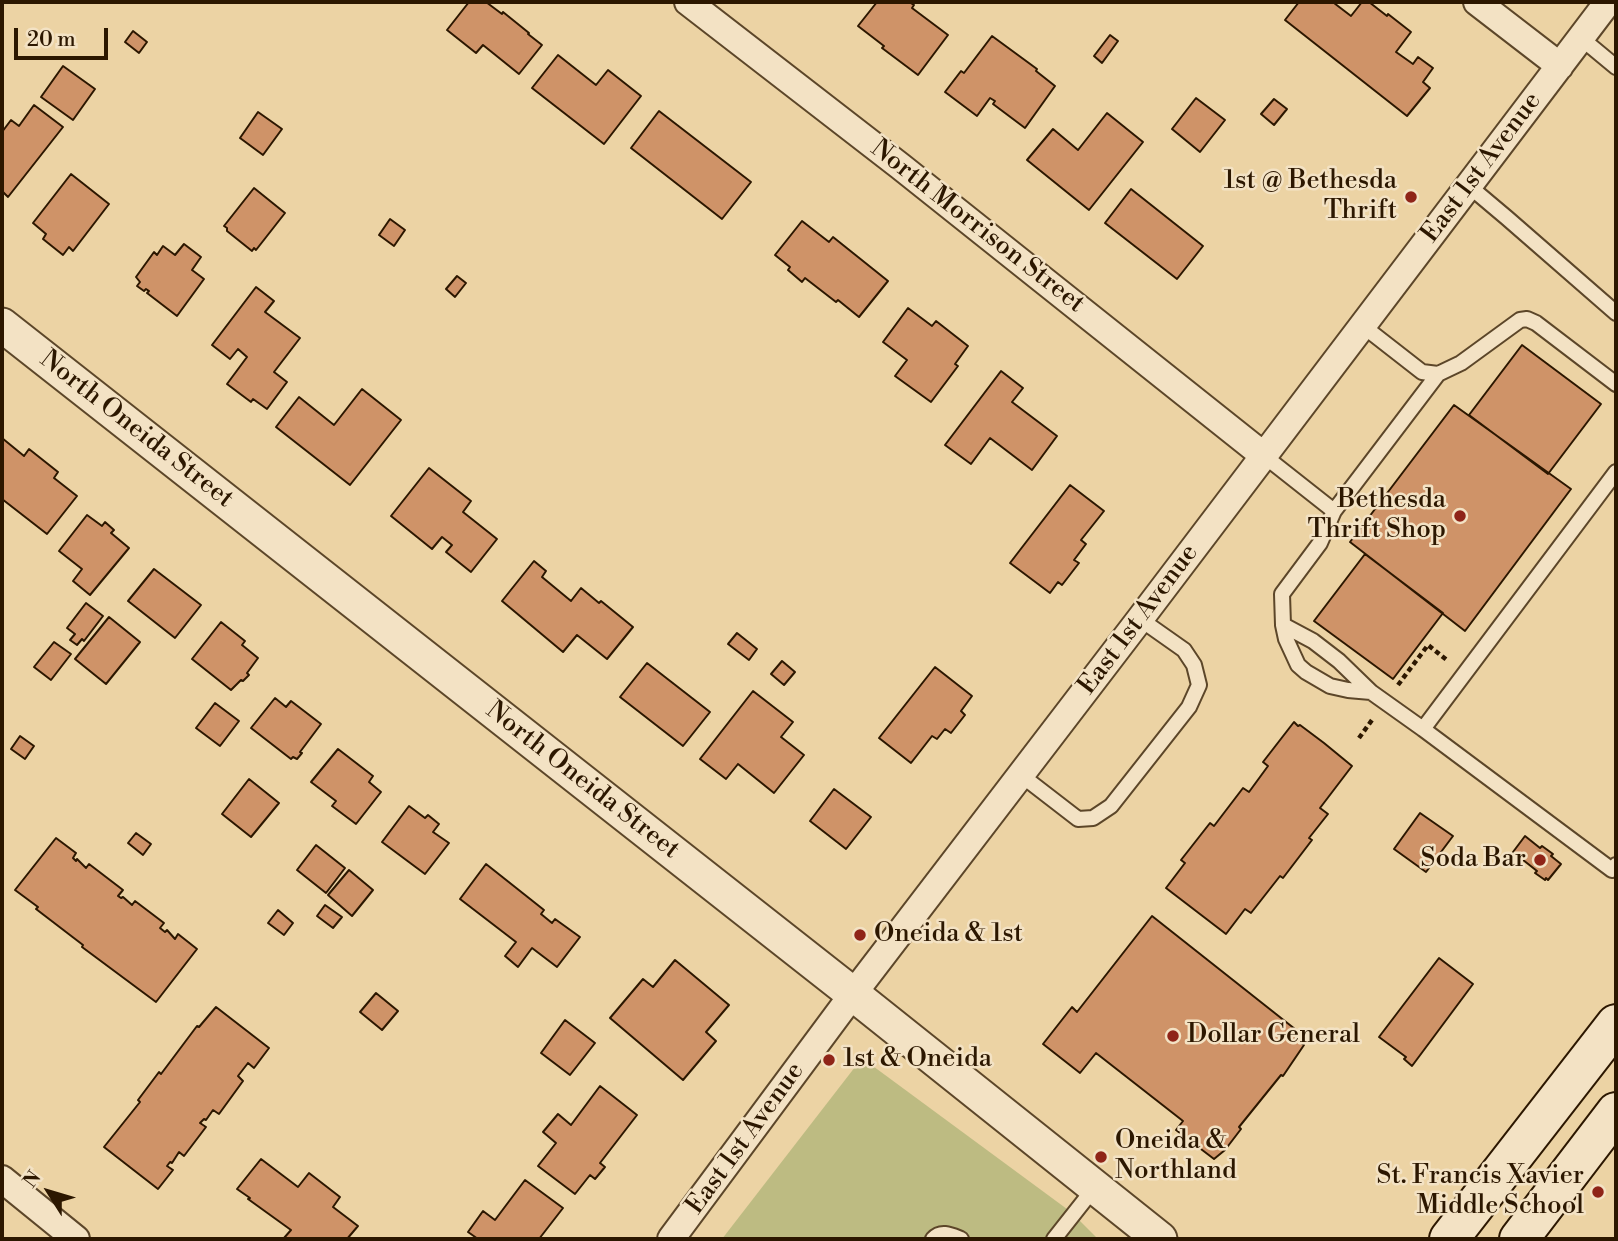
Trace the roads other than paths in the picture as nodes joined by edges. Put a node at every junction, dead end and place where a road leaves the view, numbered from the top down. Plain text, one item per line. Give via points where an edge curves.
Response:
1 (688, 2) edge
2 (1477, 2) edge
3 (1608, 2) edge
4 (1581, 38) junction
5 (1560, 66) junction
6 (1616, 67) edge
7 (1469, 186) junction
8 (1616, 313) edge
9 (2, 325) edge
10 (1363, 326) junction
11 (1438, 374) junction
12 (1616, 384) edge
13 (1263, 455) junction
14 (1616, 472) edge
15 (1334, 511) junction
16 (1140, 619) junction
17 (1283, 625) junction
18 (1371, 692) junction
19 (1423, 729) junction
20 (1021, 775) junction
21 (1616, 865) edge
22 (853, 994) junction
23 (1616, 1024) edge
24 (1616, 1112) edge
25 (2, 1179) edge
26 (1095, 1187) junction
27 (76, 1239) edge
28 (671, 1239) edge
29 (933, 1239) edge
30 (961, 1239) edge
31 (1054, 1239) edge
32 (1160, 1239) edge
33 (1449, 1239) edge
34 (1519, 1239) edge

1 - 13 street, North Morrison Street
2 - 5 street
3 - 4 street, East 1st Avenue
4 - 5 street, East 1st Avenue
4 - 6 lane
5 - 7 street, East 1st Avenue
7 - 8 lane
7 - 10 street, East 1st Avenue
9 - 22 street, North Oneida Street
10 - 11 lane via 1422,372
10 - 13 street, East 1st Avenue
11 - 12 lane via 1527,319
11 - 15 lane
13 - 15 lane
13 - 16 street, East 1st Avenue
14 - 19 lane
15 - 17 lane via 1320,542 1282,594
16 - 20 street, East 1st Avenue
16 - 20 lane via 1184,650 1194,665 1199,685 1189,707 1111,806 1093,818 1078,819
17 - 18 lane via 1313,641
17 - 18 lane via 1298,664 1306,672 1329,686
18 - 19 lane
19 - 21 lane via 1612,870
20 - 22 street, East 1st Avenue
22 - 26 street, North Oneida Street
22 - 28 street, East 1st Avenue
23 - 33 main road
24 - 34 main road
25 - 27 street
26 - 31 lane
26 - 32 street, North Oneida Street
29 - 30 lane via 944,1233

